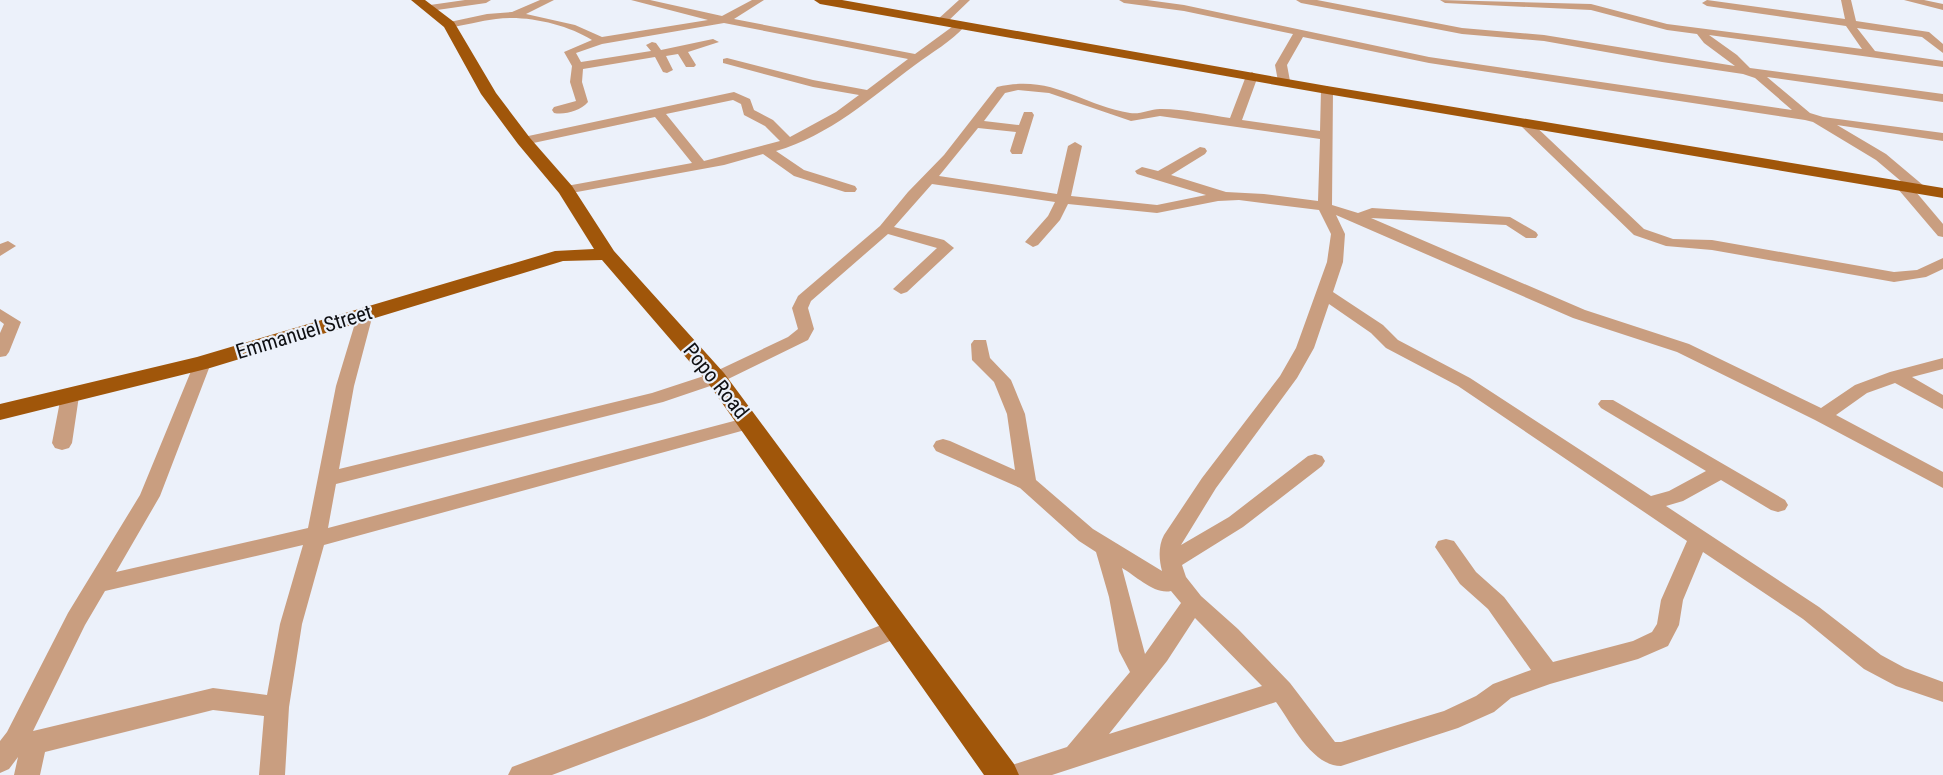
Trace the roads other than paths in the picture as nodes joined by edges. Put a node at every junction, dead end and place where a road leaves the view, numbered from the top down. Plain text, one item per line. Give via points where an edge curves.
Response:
1 (486, 0) edge
2 (549, 0) edge
3 (636, 0) edge
4 (759, 0) edge
5 (825, 0) edge
6 (965, 0) edge
7 (1124, 0) edge
8 (1300, 0) edge
9 (1361, 0) edge
10 (1445, 0) edge
11 (1608, 0) edge
12 (1846, 0) edge
13 (1909, 0) edge
14 (1707, 3) dead end
15 (424, 4) edge
16 (1591, 7) junction
17 (1338, 8) junction
18 (1936, 12) edge
19 (513, 15) junction
20 (724, 20) junction
21 (941, 22) junction
22 (1851, 23) junction
23 (449, 25) junction
24 (960, 26) junction
25 (1701, 32) junction
26 (1299, 34) junction
27 (1925, 34) junction
28 (642, 35) junction
29 (600, 41) junction
30 (713, 42) dead end
31 (681, 50) junction
32 (1943, 50) edge
33 (1870, 52) junction
34 (659, 53) junction
35 (919, 58) junction
36 (726, 61) dead end
37 (1943, 64) edge
38 (690, 65) dead end
39 (578, 66) junction
40 (667, 70) dead end
41 (1748, 72) junction
42 (1252, 76) junction
43 (1284, 81) junction
44 (1327, 90) junction
45 (871, 94) junction
46 (1943, 98) edge
47 (558, 110) dead end
48 (657, 111) junction
49 (1028, 115) dead end
50 (1812, 117) junction
51 (1235, 122) junction
52 (975, 124) junction
53 (1526, 124) junction
54 (1024, 129) junction
55 (1325, 136) junction
56 (1943, 137) edge
57 (524, 141) junction
58 (789, 143) junction
59 (1075, 146) dead end
60 (766, 150) junction
61 (1017, 151) dead end
62 (1200, 151) dead end
63 (700, 165) junction
64 (1142, 171) dead end
65 (1160, 176) junction
66 (928, 179) junction
67 (1903, 186) junction
68 (850, 189) dead end
69 (1919, 189) junction
70 (566, 190) junction
71 (1943, 193) edge
72 (1226, 196) junction
73 (1063, 199) junction
74 (1325, 207) junction
75 (1359, 218) junction
76 (885, 229) junction
77 (591, 230) junction
78 (1943, 233) edge
79 (1531, 235) dead end
80 (1033, 242) dead end
81 (607, 254) junction
82 (562, 255) junction
83 (1943, 263) edge
84 (901, 289) dead end
85 (1323, 292) junction
86 (0, 314) edge
87 (365, 314) junction
88 (980, 344) dead end
89 (0, 352) edge
90 (202, 363) junction
91 (1943, 363) edge
92 (1896, 376) junction
93 (716, 378) junction
94 (70, 396) junction
95 (1607, 404) dead end
96 (1943, 404) edge
97 (0, 412) edge
98 (1822, 416) junction
99 (749, 423) junction
100 (62, 443) dead end
101 (944, 446) dead end
102 (1316, 461) dead end
103 (1722, 471) junction
104 (328, 479) junction
105 (1943, 481) edge
106 (1027, 483) junction
107 (1649, 504) junction
108 (1778, 505) dead end
109 (316, 537) junction
110 (1698, 539) junction
111 (1446, 547) dead end
112 (1106, 549) junction
113 (1173, 572) junction
114 (99, 584) junction
115 (1193, 602) junction
116 (899, 627) junction
117 (1142, 672) junction
118 (1548, 674) junction
119 (1281, 690) junction
120 (1943, 692) edge
121 (277, 707) junction
122 (25, 742) junction
123 (1076, 755) junction
124 (0, 761) edge
125 (27, 775) edge
126 (273, 775) edge
127 (521, 775) edge
128 (1003, 775) edge
129 (1015, 775) edge

1 - 15 street
2 - 19 street
3 - 20 street
4 - 20 street
5 - 21 main road
6 - 21 street
7 - 26 street via 1184,8
8 - 17 street
9 - 17 street
10 - 16 street
11 - 16 street
12 - 22 street
13 - 18 street
14 - 22 street
15 - 23 main road, Popo Road
16 - 25 street
17 - 41 street via 1462,31 1544,38
18 - 27 street
19 - 23 street
19 - 29 street via 581,31
20 - 28 street
20 - 35 street
21 - 24 main road
22 - 27 street
22 - 33 street
23 - 57 main road, Popo Road via 489,94
24 - 35 street
24 - 42 main road
25 - 33 street
25 - 41 street
26 - 43 street via 1281,65
26 - 50 street via 1429,60
27 - 32 street
28 - 29 street
28 - 34 street
29 - 39 street via 570,52
30 - 31 street
31 - 34 street
31 - 38 street
33 - 37 street
34 - 39 street
34 - 40 street
35 - 45 street
36 - 45 street
39 - 47 street via 576,82 582,102
41 - 46 street
41 - 50 street via 1759,76
42 - 43 main road
42 - 51 street
43 - 44 main road
44 - 53 main road
44 - 55 street
45 - 58 street
48 - 57 street
48 - 58 street via 734,96 746,100 748,112 769,123
48 - 63 street
49 - 54 street
50 - 56 street
50 - 69 street via 1881,157
51 - 52 street via 1160,112 1131,117 1059,91 1017,87 1001,90
51 - 55 street
52 - 54 street
52 - 66 street
53 - 67 main road
53 - 83 street via 1638,232 1657,240 1712,245 1894,277 1920,274
54 - 61 street
55 - 74 street
57 - 70 main road, Popo Road
58 - 60 street
59 - 73 street
60 - 63 street
60 - 68 street via 799,173
62 - 65 street
63 - 70 street
64 - 65 street
65 - 72 street
66 - 73 street
66 - 76 street
67 - 69 main road
67 - 78 street
69 - 71 main road
70 - 77 main road, Popo Road
72 - 73 street via 1158,209
72 - 74 street
73 - 80 street via 1055,217
74 - 75 street
74 - 85 street via 1338,234 1335,262
75 - 79 street via 1372,212 1510,221
75 - 98 street via 1579,314 1683,348
76 - 84 street via 946,248
76 - 93 street via 804,299 800,308 806,329 802,336
77 - 81 main road, Popo Road
77 - 82 main road via 585,242
81 - 82 main road, Emmanuel Street
81 - 93 main road, Popo Road
82 - 87 main road, Emmanuel Street
85 - 107 street via 1392,344 1464,382
85 - 113 street via 1305,348 1288,378 1171,541
86 - 89 street via 13,322
87 - 90 main road, Emmanuel Street
87 - 104 street via 345,386
88 - 106 street via 981,360 1002,380 1016,414
90 - 94 main road, Emmanuel Street
90 - 114 street via 150,496
91 - 92 street
92 - 96 street
92 - 98 street via 1861,389
93 - 99 main road, Popo Road
93 - 104 street via 657,398
94 - 97 main road, Emmanuel Street
94 - 100 street
95 - 103 street
98 - 105 street
99 - 109 street
99 - 116 main road, Popo Road
101 - 106 street
102 - 113 street
103 - 107 street via 1676,496
103 - 108 street
104 - 109 street
106 - 112 street
107 - 110 street
109 - 114 street
109 - 121 street via 291,624
110 - 118 street via 1660,639
110 - 120 street via 1811,613 1882,668
111 - 118 street via 1468,578 1496,603
112 - 113 street via 1165,584
112 - 117 street via 1131,651
113 - 115 street
114 - 122 street via 76,620
115 - 117 street via 1159,654
115 - 119 street
116 - 127 street
116 - 128 main road, Popo Road
117 - 123 street
118 - 119 street via 1502,691 1485,704 1449,720 1341,754 1326,750
119 - 123 street
121 - 122 street via 213,699
121 - 126 street
122 - 124 street
122 - 125 street
123 - 129 street

